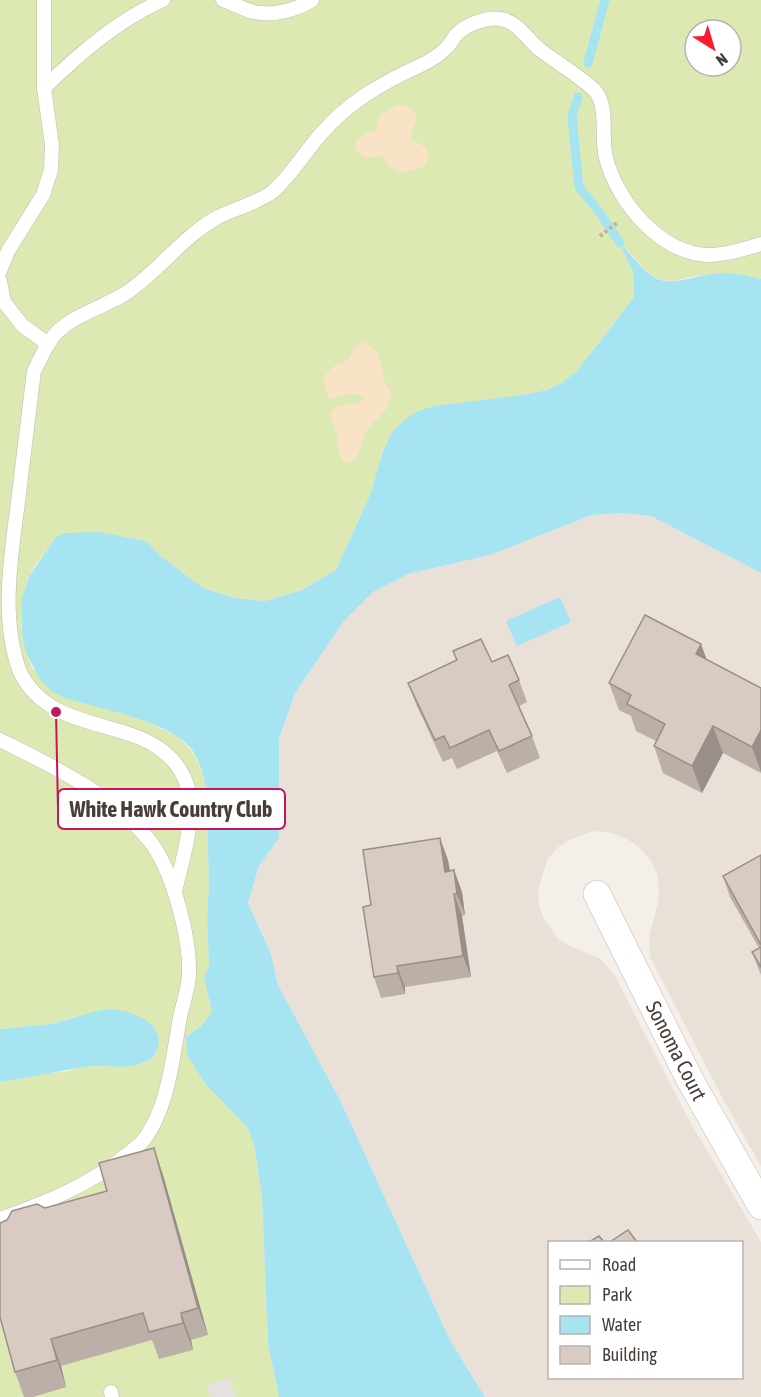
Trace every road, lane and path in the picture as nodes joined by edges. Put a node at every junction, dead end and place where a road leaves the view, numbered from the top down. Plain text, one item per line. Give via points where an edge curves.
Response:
1 (44, 0) edge
2 (163, 0) edge
3 (223, 0) edge
4 (312, 0) edge
5 (44, 88) junction
6 (623, 219) dead end
7 (600, 236) dead end
8 (761, 244) edge
9 (0, 271) edge
10 (0, 282) edge
11 (48, 344) junction
12 (0, 740) edge
13 (175, 891) junction
14 (597, 894) dead end
15 (761, 1206) edge
16 (0, 1219) edge

1 - 5 lane
2 - 5 lane via 103,35
3 - 4 lane via 260,13 276,13
5 - 9 lane via 52,145 51,170 42,195
6 - 7 path
8 - 11 lane via 707,255 678,248 653,233 613,181 605,156 603,111 597,92 537,47 517,26 503,19 488,20 473,23 421,66 388,80 353,102 264,198 217,218 151,274 124,294 70,322
10 - 11 lane via 4,302 22,325
11 - 13 lane via 34,370 6,599 11,652 21,674 54,709 129,733 170,755 188,789 189,812 187,844
12 - 13 lane via 68,774 121,810 150,842
13 - 16 lane via 189,973 163,1100 155,1121 142,1142 110,1168 51,1201
14 - 15 street, Sonoma Court via 689,1077

